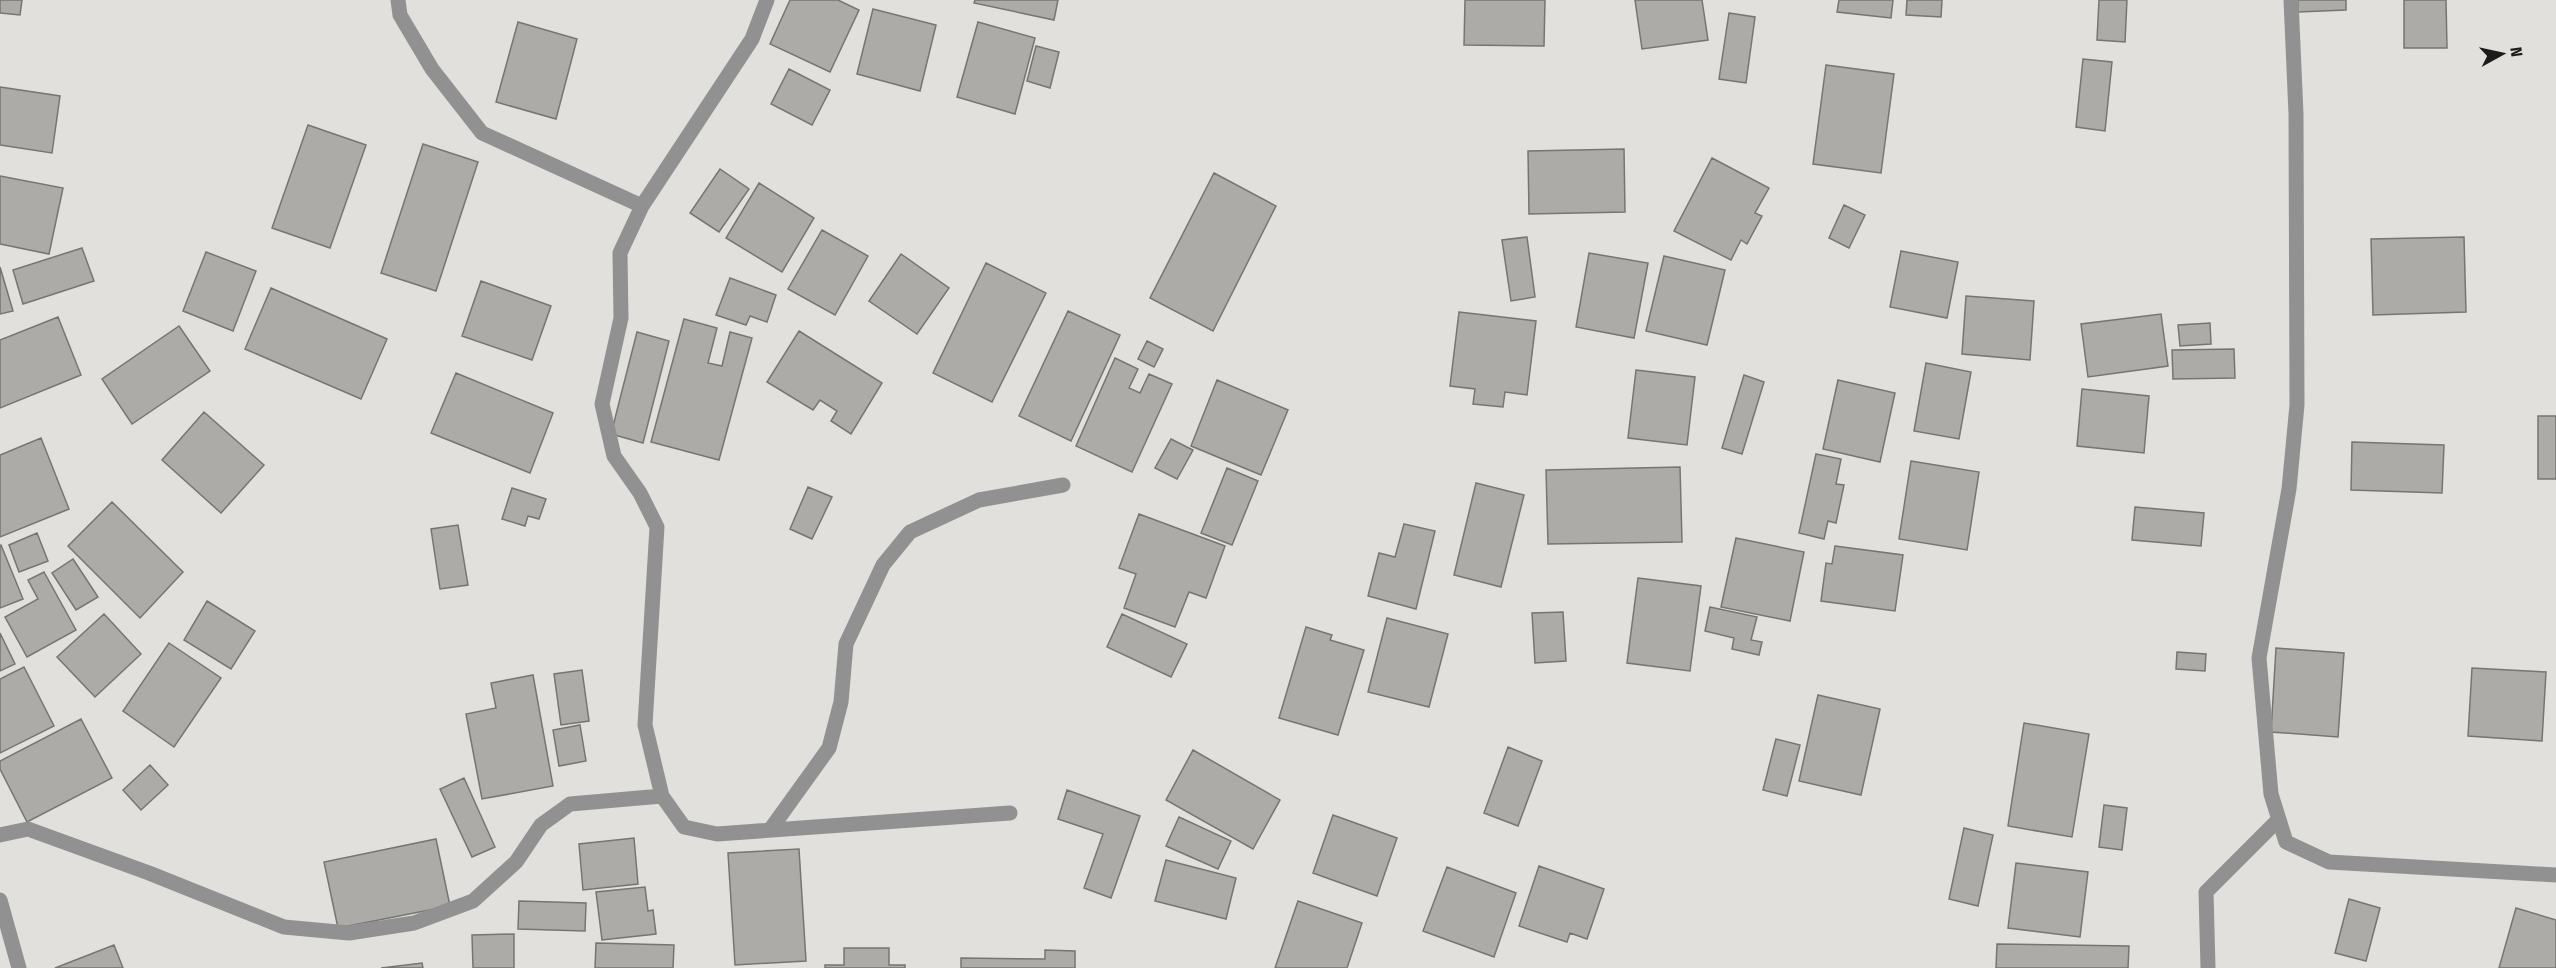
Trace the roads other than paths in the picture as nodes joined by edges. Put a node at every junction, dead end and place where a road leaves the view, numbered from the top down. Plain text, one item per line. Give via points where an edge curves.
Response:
1 (398, 0) edge
2 (767, 0) edge
3 (2291, 0) edge
4 (642, 206) junction
5 (1063, 485) dead end
6 (662, 796) junction
7 (1010, 813) dead end
8 (2279, 819) junction
9 (770, 830) junction
10 (0, 835) edge
11 (2556, 875) edge
12 (0, 900) edge
13 (19, 968) edge
14 (2208, 968) edge

1 - 4 street via 400,15 432,69 482,133
2 - 4 street via 752,39
3 - 8 street via 2296,114 2297,405 2286,510 2259,658 2271,794
4 - 6 street via 620,253 621,318 602,404 614,456 657,527 645,726
5 - 9 street via 979,500 910,532 884,566 846,644 840,702 829,748
6 - 9 street via 684,827 717,834
6 - 10 street via 570,804 542,825 516,862 473,900 414,923 349,933 284,927 28,830
7 - 9 street
8 - 11 street via 2286,842 2329,862
8 - 14 street via 2206,892
12 - 13 street

